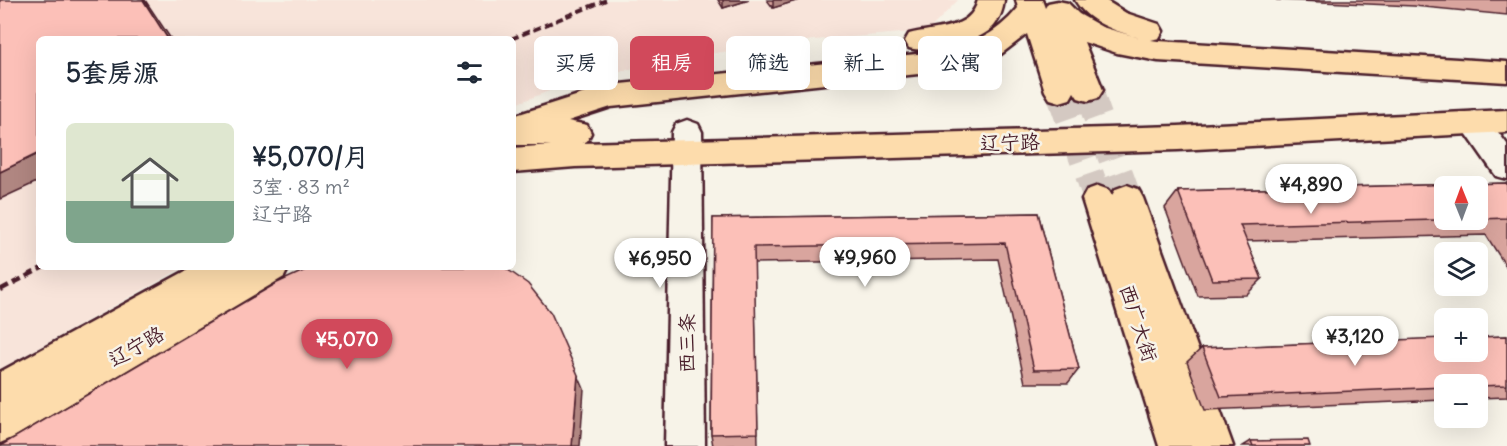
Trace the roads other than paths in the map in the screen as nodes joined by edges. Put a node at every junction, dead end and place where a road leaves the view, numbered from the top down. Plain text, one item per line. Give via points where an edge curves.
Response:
1 (991, 0) edge
2 (1088, 0) edge
3 (1043, 5) edge
4 (1507, 51) edge
5 (1507, 72) edge
6 (1088, 90) tunnel mouth
7 (1060, 91) tunnel mouth
8 (610, 96) junction
9 (1507, 102) edge
10 (1507, 121) edge
11 (1474, 123) junction
12 (516, 127) edge
13 (516, 133) edge
14 (686, 141) junction
15 (516, 159) edge
16 (1507, 167) edge
17 (219, 270) edge
18 (267, 270) edge
19 (0, 392) edge
20 (0, 424) edge
21 (685, 446) edge
22 (1179, 446) edge
23 (1213, 446) edge

1 - 8 main road via 985,20 964,32 934,39 681,67 645,77
2 - 4 main road via 1119,21 1149,32
3 - 5 main road via 1072,25 1128,47
3 - 6 main road
3 - 7 main road
3 - 8 main road via 996,46 937,62
8 - 12 main road
9 - 14 main road, 辽宁路 via 1264,122
10 - 11 main road, 辽宁路
11 - 14 main road, 辽宁路 via 1178,138
11 - 16 street
13 - 14 main road, 辽宁路
14 - 15 main road, 辽宁路
14 - 21 street, 西三条
17 - 19 main road, 辽宁路
18 - 20 main road, 辽宁路
22 - 23 main road, 西广大街 via 1113,199

